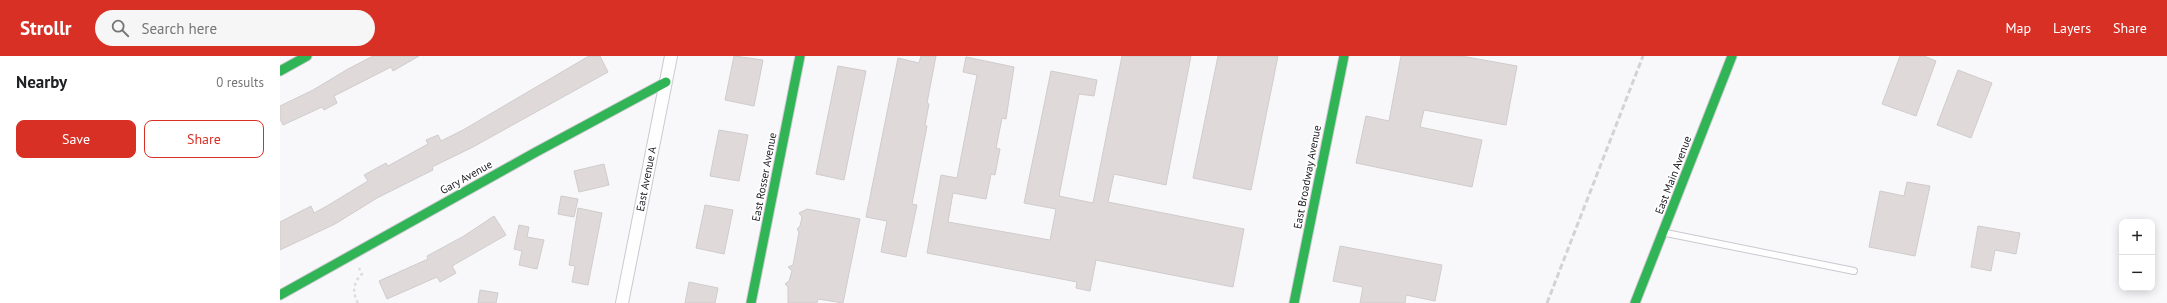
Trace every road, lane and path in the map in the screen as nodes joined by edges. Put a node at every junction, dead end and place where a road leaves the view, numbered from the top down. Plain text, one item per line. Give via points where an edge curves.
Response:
1 (307, 56) edge
2 (671, 56) edge
3 (800, 56) edge
4 (1344, 56) edge
5 (1732, 56) edge
6 (280, 71) edge
7 (666, 82) junction
8 (1664, 232) junction
9 (351, 255) junction
10 (1854, 271) dead end
11 (280, 295) edge
12 (358, 303) edge
13 (622, 303) edge
14 (751, 303) edge
15 (1294, 303) edge
16 (1635, 303) edge

1 - 6 street
2 - 7 street, East Avenue A
3 - 14 street, East Rosser Avenue
4 - 15 street, East Broadway Avenue
5 - 8 street, East Main Avenue
7 - 9 street, Gary Avenue
7 - 13 street, East Avenue A
8 - 10 lane
8 - 16 street, East Main Avenue
9 - 11 street, Gary Avenue
9 - 12 path via 362,274 354,287

